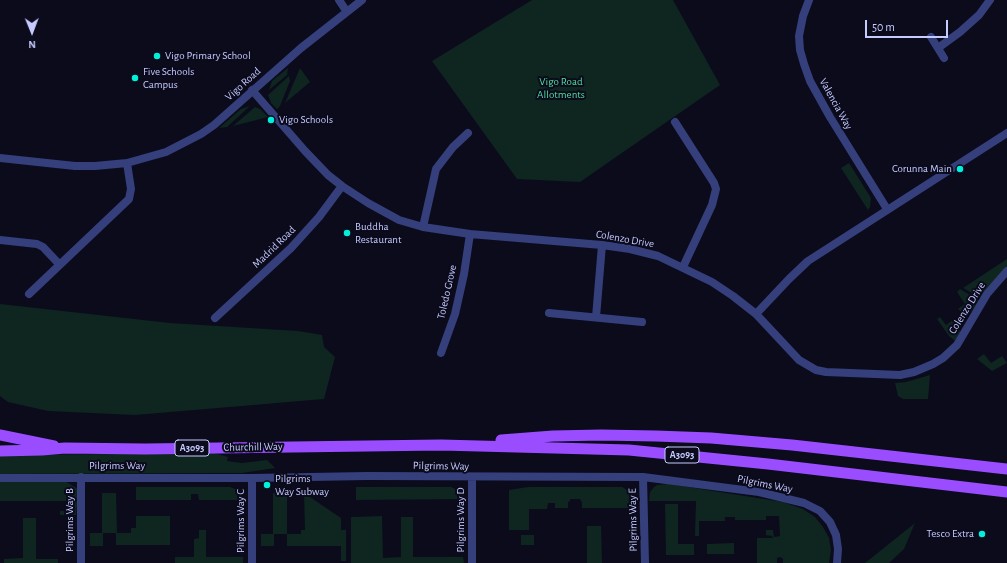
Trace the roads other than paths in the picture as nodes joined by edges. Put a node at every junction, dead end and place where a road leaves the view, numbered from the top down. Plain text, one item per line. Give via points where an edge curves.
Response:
1 (339, 0) edge
2 (362, 0) edge
3 (809, 0) edge
4 (990, 0) edge
5 (347, 12) junction
6 (931, 37) dead end
7 (938, 48) junction
8 (944, 58) dead end
9 (252, 90) junction
10 (675, 122) dead end
11 (1007, 133) edge
12 (468, 134) dead end
13 (0, 158) edge
14 (127, 163) junction
15 (342, 186) junction
16 (887, 209) junction
17 (423, 227) junction
18 (470, 234) junction
19 (0, 240) edge
20 (602, 245) junction
21 (59, 264) junction
22 (683, 267) junction
23 (1007, 271) edge
24 (29, 294) dead end
25 (549, 313) dead end
26 (756, 314) junction
27 (596, 317) junction
28 (215, 318) dead end
29 (642, 322) dead end
30 (441, 353) dead end
31 (0, 435) edge
32 (441, 445) junction
33 (65, 448) junction
34 (0, 450) edge
35 (1007, 469) edge
36 (80, 477) junction
37 (472, 477) junction
38 (643, 477) junction
39 (0, 478) edge
40 (252, 478) junction
41 (1007, 492) edge
42 (81, 563) edge
43 (252, 563) edge
44 (472, 563) edge
45 (645, 563) edge
46 (837, 563) edge

1 - 5 street
2 - 5 street, Vigo Road
3 - 16 street, Valencia Way via 799,36 800,50 810,81
4 - 7 street via 979,15
5 - 9 street, Vigo Road
6 - 7 street
7 - 8 street
9 - 14 street, Vigo Road via 201,134 166,152
9 - 15 street, Colenzo Drive via 305,151
10 - 22 street via 716,189 712,205
11 - 16 street
12 - 17 street via 453,147 436,169
13 - 14 street, Vigo Road via 75,166
14 - 21 street via 131,189 129,199
15 - 17 street, Colenzo Drive via 399,220
15 - 28 street, Madrid Road via 291,248
16 - 26 street via 808,261
17 - 18 street, Colenzo Drive
18 - 20 street, Colenzo Drive
18 - 30 street, Toledo Grove via 455,314
19 - 21 street via 37,244
20 - 22 street, Colenzo Drive via 658,256
20 - 27 street
21 - 24 street
22 - 26 street, Colenzo Drive via 712,282
23 - 26 street, Colenzo Drive via 987,294 957,345 934,364 900,375 816,370 799,360
25 - 27 street
27 - 29 street
31 - 33 main road, Churchill Way / A3093
32 - 33 main road, Churchill Way / A3093
32 - 35 main road, A3093 via 553,436 664,436 792,445
32 - 41 main road, A3093 via 629,450
33 - 34 main road, Churchill Way / A3093
36 - 39 street, Pilgrims Way
36 - 40 street, Pilgrims Way
36 - 42 street, Pilgrims Way B
37 - 38 street, Pilgrims Way
37 - 40 street, Pilgrims Way
37 - 44 street, Pilgrims Way D
38 - 45 street, Pilgrims Way E
38 - 46 street, Pilgrims Way via 759,492 804,503 820,511 830,522 836,535
40 - 43 street, Pilgrims Way C

